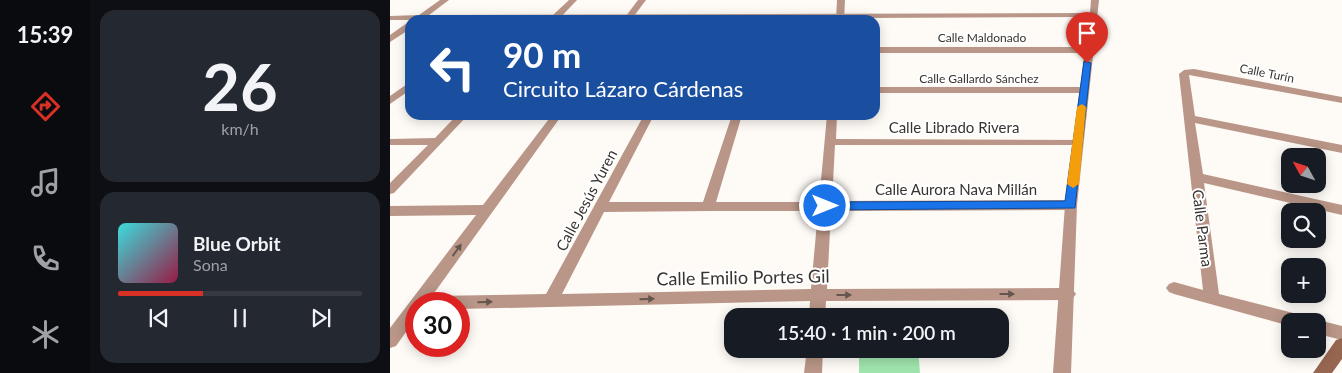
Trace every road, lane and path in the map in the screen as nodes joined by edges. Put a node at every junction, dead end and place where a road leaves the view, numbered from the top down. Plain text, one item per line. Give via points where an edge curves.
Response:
1 (445, 0) edge
2 (573, 0) edge
3 (642, 0) edge
4 (841, 0) edge
5 (1095, 0) edge
6 (424, 15) edge
7 (558, 15) edge
8 (630, 15) edge
9 (840, 15) edge
10 (1093, 15) junction
11 (390, 18) edge
12 (880, 18) edge
13 (405, 19) edge
14 (405, 28) edge
15 (390, 38) edge
16 (880, 50) edge
17 (1089, 50) junction
18 (1187, 72) joint
19 (405, 88) edge
20 (880, 90) edge
21 (1084, 90) junction
22 (1342, 100) edge
23 (390, 101) edge
24 (1189, 118) junction
25 (458, 120) edge
26 (553, 120) edge
27 (646, 120) edge
28 (734, 120) edge
29 (832, 120) edge
30 (438, 141) junction
31 (390, 142) edge
32 (830, 142) junction
33 (1077, 142) junction
34 (1342, 149) edge
35 (1197, 177) junction
36 (390, 190) edge
37 (1071, 205) junction
38 (825, 206) junction
39 (601, 207) junction
40 (708, 207) junction
41 (487, 210) junction
42 (1342, 210) edge
43 (390, 211) edge
44 (1174, 288) dead end
45 (426, 292) edge
46 (1068, 294) junction
47 (818, 295) junction
48 (1212, 299) junction
49 (551, 300) junction
50 (470, 302) edge
51 (817, 308) edge
52 (1281, 317) edge
53 (405, 320) edge
54 (1326, 329) edge
55 (1342, 333) edge
56 (390, 341) edge
57 (1342, 344) edge
58 (814, 358) edge
59 (813, 373) edge
60 (1062, 373) edge
61 (1322, 373) edge

1 - 6 street
2 - 7 street
3 - 8 street
4 - 9 street
5 - 10 street
10 - 12 street
10 - 17 street
11 - 13 street
14 - 15 street
16 - 17 street, Calle Maldonado
17 - 21 street
18 - 22 street, Calle Turín
18 - 24 street, Calle Parma via 1184,74
19 - 23 street
20 - 21 street, Calle Gallardo Sánchez
21 - 33 street
24 - 34 street
24 - 35 street, Calle Parma
25 - 30 street
26 - 41 street
27 - 39 street, Calle Jesús Yuren
28 - 40 street
29 - 32 street
30 - 31 street
30 - 36 street
32 - 33 street, Calle Librado Rivera
32 - 38 street
33 - 37 street
35 - 42 street
35 - 48 street, Calle Parma
37 - 38 street, Calle Aurora Nava Millán
37 - 46 street
38 - 40 street, Calle Aurora Nava Millán
38 - 47 street
39 - 40 street, Calle Aurora Nava Millán
39 - 49 street, Calle Jesús Yuren
41 - 43 street
45 -> 41 street
44 - 48 street
47 -> 46 street, Calle Emilio Portes Gil
46 - 60 street
49 -> 47 street, Calle Emilio Portes Gil
47 - 51 street
48 - 52 street
50 -> 49 street, Calle Emilio Portes Gil
53 - 56 street
54 - 55 street
57 - 61 main road
58 - 59 street

